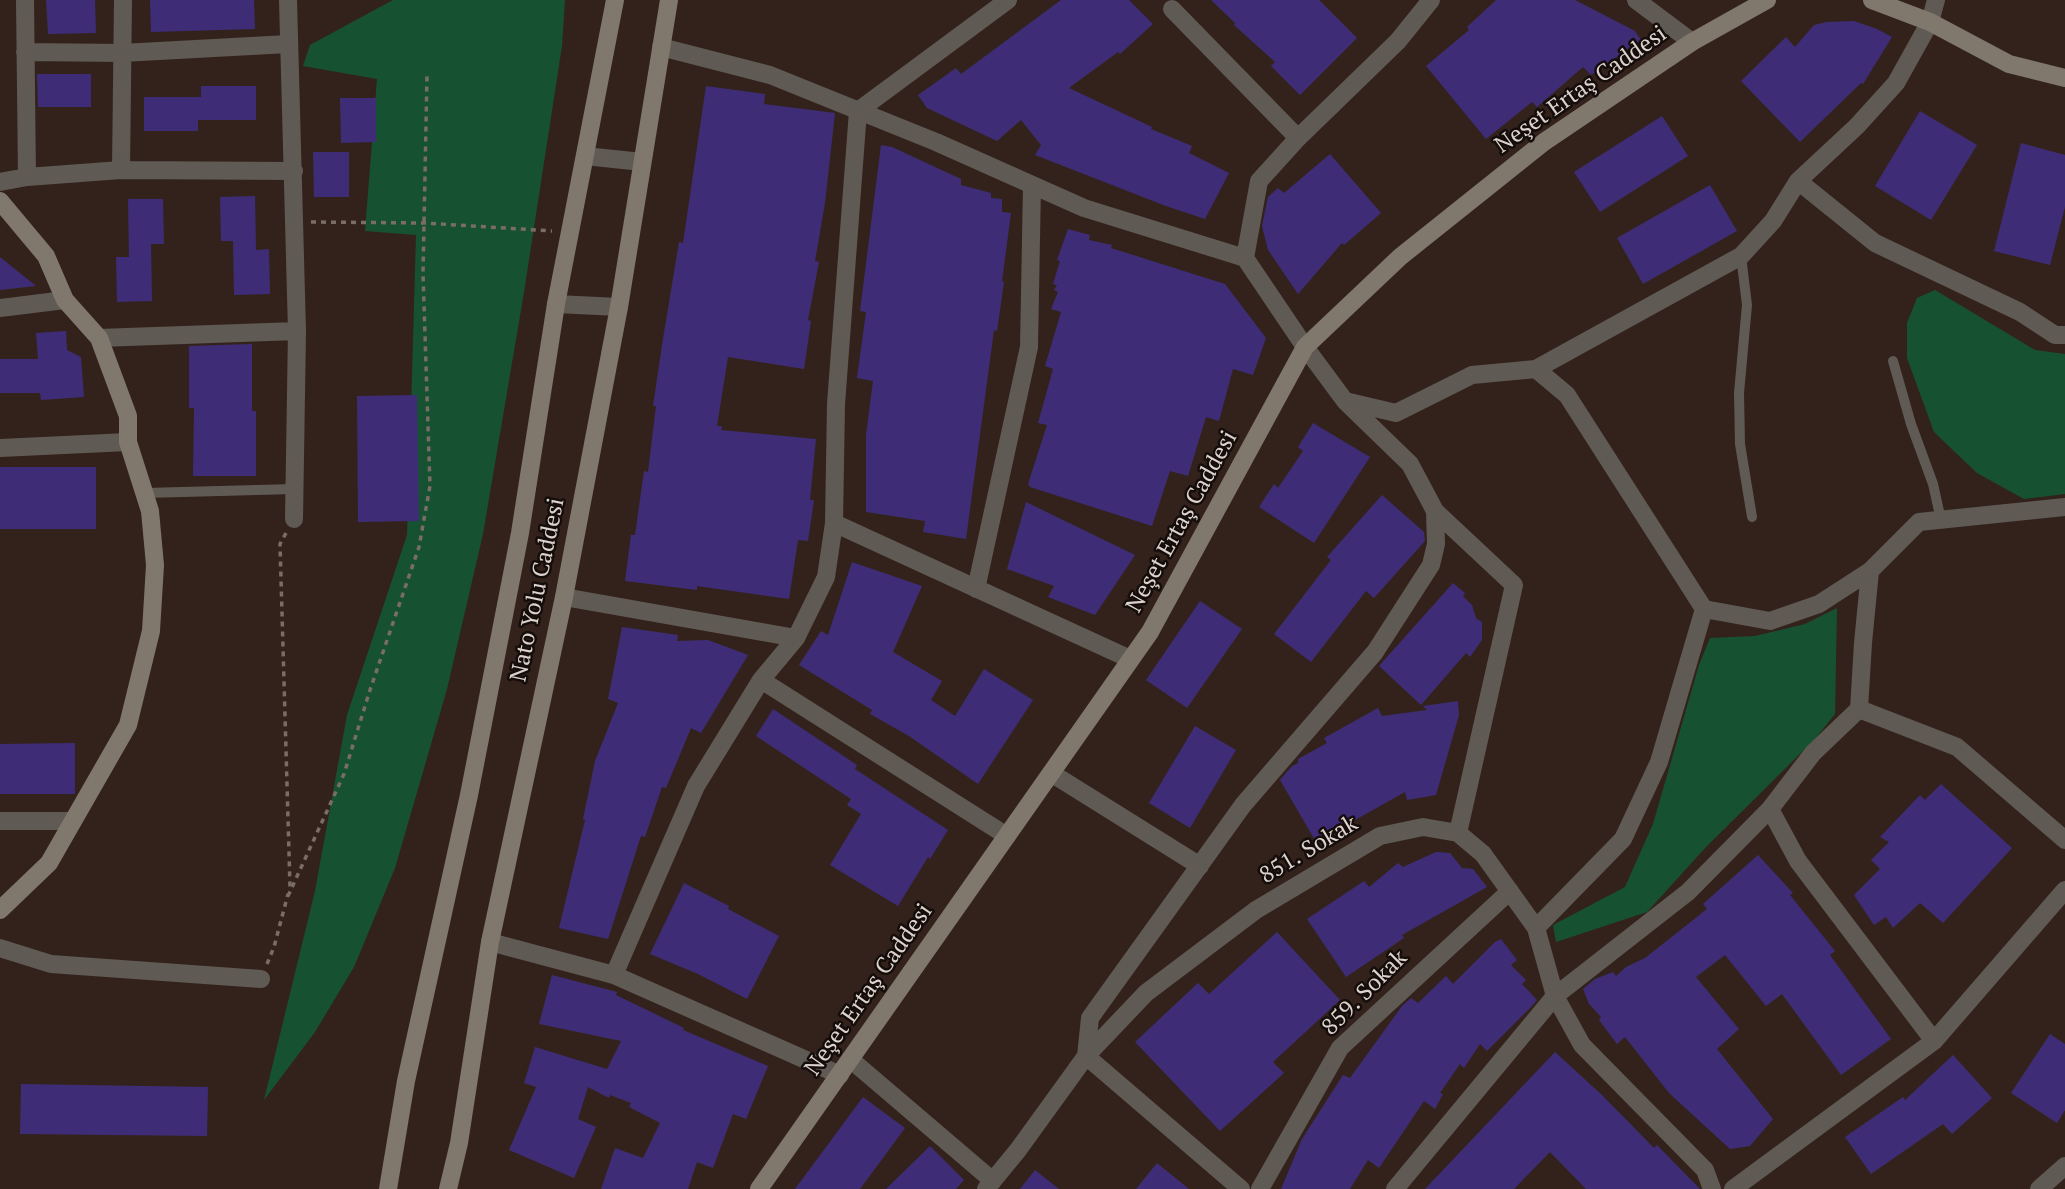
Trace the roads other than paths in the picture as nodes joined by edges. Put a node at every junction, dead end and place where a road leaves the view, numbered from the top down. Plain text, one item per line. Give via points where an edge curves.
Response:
1 (25, 0) edge
2 (123, 0) edge
3 (288, 0) edge
4 (615, 0) edge
5 (669, 0) edge
6 (1008, 0) edge
7 (1431, 0) edge
8 (1636, 0) edge
9 (1767, 0) edge
10 (1872, 0) edge
11 (1936, 0) edge
12 (1172, 9) dead end
13 (1930, 22) junction
14 (1692, 41) junction
15 (288, 44) junction
16 (661, 47) junction
17 (25, 52) junction
18 (122, 53) junction
19 (2065, 78) edge
20 (858, 111) junction
21 (1298, 138) junction
22 (585, 156) junction
23 (642, 162) junction
24 (121, 170) junction
25 (294, 171) junction
26 (27, 177) junction
27 (1798, 181) junction
28 (0, 182) edge
29 (1032, 185) junction
30 (0, 201) edge
31 (1741, 256) junction
32 (1245, 258) junction
33 (65, 300) junction
34 (556, 304) junction
35 (619, 307) junction
36 (0, 308) edge
37 (297, 331) junction
38 (2065, 335) edge
39 (99, 338) junction
40 (1305, 347) junction
41 (1893, 361) dead end
42 (1536, 369) junction
43 (1345, 401) junction
44 (128, 442) junction
45 (0, 447) edge
46 (294, 489) junction
47 (145, 493) junction
48 (2065, 508) edge
49 (1435, 511) junction
50 (1752, 517) dead end
51 (294, 519) road end
52 (1941, 520) junction
53 (834, 523) junction
54 (1870, 571) junction
55 (976, 589) junction
56 (564, 597) junction
57 (1704, 609) junction
58 (796, 638) junction
59 (1130, 659) junction
60 (761, 680) junction
61 (1859, 709) junction
62 (1051, 773) junction
63 (1770, 809) junction
64 (0, 821) edge
65 (73, 821) junction
66 (1458, 833) junction
67 (1007, 836) junction
68 (2065, 840) edge
69 (1200, 866) junction
70 (2065, 890) edge
71 (1510, 891) junction
72 (0, 910) edge
73 (1536, 928) junction
74 (490, 942) junction
75 (0, 948) edge
76 (614, 975) junction
77 (261, 979) road end
78 (1555, 996) junction
79 (1934, 1041) junction
80 (1086, 1056) junction
81 (850, 1059) junction
82 (840, 1075) junction
83 (2065, 1166) edge
84 (989, 1185) edge
85 (388, 1189) edge
86 (448, 1189) edge
87 (759, 1189) edge
88 (1241, 1189) edge
89 (1260, 1189) edge
90 (1395, 1189) edge
91 (1712, 1189) edge
92 (1733, 1189) edge
93 (2039, 1189) edge

1 - 17 street
2 - 18 street
3 - 15 street
4 - 22 main road
5 - 16 main road, Nato Yolu Caddesi
6 - 20 street
7 - 21 street via 1398,41
8 - 14 street
9 - 14 main road, Neşet Ertaş Caddesi
10 - 13 main road
11 - 13 street
12 - 21 street
13 - 19 main road via 2009,64
13 - 27 street via 1896,83
14 - 40 main road, Neşet Ertaş Caddesi via 1544,142 1400,257
15 - 18 street
15 - 25 street
16 - 20 street via 770,75
16 - 23 main road, Nato Yolu Caddesi
17 - 18 street
17 - 26 street
18 - 24 street
20 - 29 street
20 - 53 street via 836,404
21 - 32 street via 1259,181
22 - 23 street
22 - 34 main road
23 - 35 main road, Nato Yolu Caddesi
24 - 25 street
24 - 26 street
25 - 37 street
26 - 28 street
27 - 31 street via 1773,221
27 - 38 street via 1875,243 2020,312 2055,335
29 - 32 street via 1084,208
29 - 55 street via 1029,347
30 - 33 main road via 46,256
31 - 42 street
31 - 50 lane via 1747,305 1739,393 1740,444
32 - 40 street
33 - 36 street
33 - 39 main road
34 - 35 street
34 - 85 main road via 520,533 406,1081
35 - 56 main road, Nato Yolu Caddesi
37 - 39 street
37 - 46 street
39 - 44 main road via 128,416
40 - 43 street
40 - 59 main road, Neşet Ertaş Caddesi via 1150,632
41 - 52 lane
42 - 43 street via 1472,375 1396,413
42 - 57 street via 1567,395
43 - 49 street via 1410,464
44 - 45 street
44 - 47 main road
46 - 47 lane
46 - 51 street
47 - 65 main road via 155,565 151,631 128,725
48 - 52 street
49 - 66 street via 1514,585
49 - 69 street via 1431,565 1375,652 1243,805
52 - 54 street via 1919,522
53 - 55 street
53 - 58 street via 826,577
54 - 57 street via 1819,604 1770,621
54 - 61 street
55 - 59 street
56 - 58 street
56 - 74 main road, Nato Yolu Caddesi
57 - 73 street via 1659,762 1623,839
58 - 60 street
59 - 62 main road, Neşet Ertaş Caddesi
60 - 67 street
60 - 76 street via 696,786
61 - 63 street via 1813,753
61 - 68 street via 1957,747
62 - 67 main road, Neşet Ertaş Caddesi
62 - 69 street
63 - 78 street via 1688,892
63 - 79 street via 1798,861
64 - 65 street
65 - 72 main road via 49,863
66 - 71 street via 1483,854
66 - 80 street, 851. Sokak via 1423,827 1380,836 1256,910 1146,993
67 - 81 main road, Neşet Ertaş Caddesi
69 - 80 street via 1090,1018
70 - 79 street
71 - 73 street
71 - 89 street, 859. Sokak via 1340,1048
73 - 78 street
74 - 76 street
74 - 86 main road, Nato Yolu Caddesi
75 - 77 street via 51,964
76 - 82 street
78 - 90 street
78 - 91 street via 1583,1045 1705,1170
79 - 92 street
80 - 84 street, 851. Sokak
80 - 88 street
81 - 82 main road, Neşet Ertaş Caddesi
81 - 84 street
82 - 87 main road, Neşet Ertaş Caddesi
83 - 93 street

